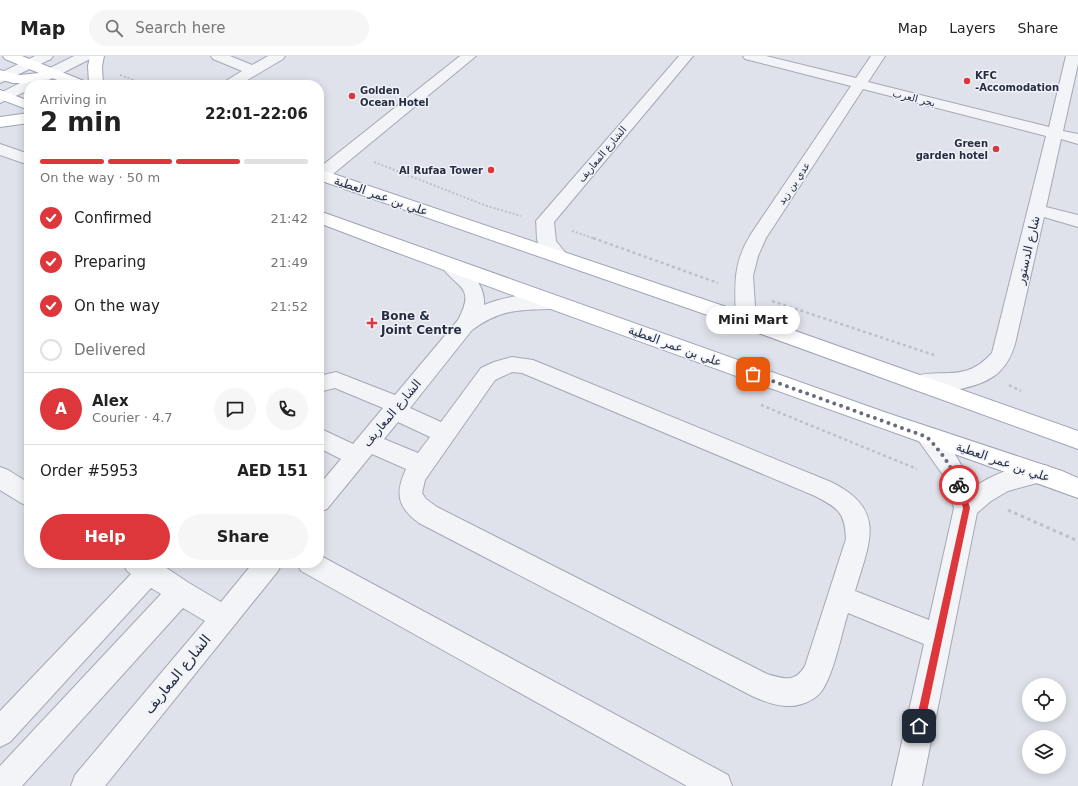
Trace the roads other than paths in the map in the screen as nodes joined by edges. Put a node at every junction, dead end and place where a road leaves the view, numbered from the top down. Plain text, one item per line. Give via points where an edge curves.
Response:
1 (10, 56) edge
2 (46, 56) edge
3 (85, 56) edge
4 (98, 56) edge
5 (218, 56) edge
6 (278, 56) edge
7 (469, 56) edge
8 (686, 56) edge
9 (750, 56) edge
10 (878, 56) edge
11 (1073, 56) edge
12 (30, 64) junction
13 (253, 71) junction
14 (52, 73) junction
15 (40, 80) edge
16 (70, 80) edge
17 (96, 80) edge
18 (238, 80) edge
19 (860, 84) junction
20 (1, 86) edge
21 (24, 87) edge
22 (24, 102) edge
23 (24, 119) edge
24 (0, 122) edge
25 (1055, 134) junction
26 (1078, 140) edge
27 (0, 149) edge
28 (24, 158) edge
29 (324, 174) edge
30 (324, 179) edge
31 (1037, 210) junction
32 (324, 219) edge
33 (1078, 221) edge
34 (559, 256) junction
35 (450, 265) junction
36 (550, 302) junction
37 (746, 321) junction
38 (465, 325) junction
39 (919, 382) junction
40 (324, 383) edge
41 (396, 408) junction
42 (445, 434) junction
43 (927, 437) junction
44 (324, 438) edge
45 (1078, 440) edge
46 (362, 449) junction
47 (422, 465) junction
48 (1040, 473) junction
49 (0, 478) edge
50 (1078, 488) edge
51 (24, 493) edge
52 (324, 496) edge
53 (973, 502) junction
54 (142, 568) edge
55 (144, 568) edge
56 (265, 568) edge
57 (319, 568) edge
58 (180, 592) junction
59 (841, 598) junction
60 (224, 618) junction
61 (938, 637) junction
62 (0, 732) edge
63 (2, 786) edge
64 (86, 786) edge
65 (717, 786) edge
66 (907, 786) edge

1 - 12 main road
2 - 12 street
3 - 14 street
4 - 17 main road via 95,66
5 - 13 street
6 - 13 street
7 - 29 street
8 - 34 street, الشارع المعاريف via 545,221 547,243
9 - 19 street, بحر العرب
10 - 19 street, عدي بن زيد
11 - 25 street, شارع الدستور
12 - 14 main road
12 - 20 street
13 - 18 street
14 - 15 street
14 - 16 main road
14 - 20 main road via 26,79 12,79
19 - 25 street, بحر العرب
19 - 37 street, عدي بن زيد via 757,238 744,276
20 - 21 street
20 - 22 main road
23 - 24 main road
25 - 26 street, بحر العرب
25 - 31 street, شارع الدستور
27 - 28 street
30 - 34 main road, علي بن عمر العطية
31 - 33 street
31 - 39 street, شارع الدستور via 1005,344 999,359 986,371 967,379 952,382
32 - 35 main road, علي بن عمر العطية
34 - 37 main road, علي بن عمر العطية
35 - 36 main road, علي بن عمر العطية
35 - 38 street, الشارع المعاريف via 472,286 475,298 473,312
36 - 38 street, الشارع المعاريف via 515,303 495,307
36 - 43 main road, علي بن عمر العطية
37 - 39 main road, علي بن عمر العطية
38 - 41 street, الشارع المعاريف
39 - 45 main road, علي بن عمر العطية
40 - 41 street via 336,380
41 - 42 street
41 - 46 street, الشارع المعاريف
42 - 47 street
42 - 59 street via 488,374 506,365 526,366 839,497 852,509 859,524 858,539
43 - 48 main road, علي بن عمر العطية
43 - 53 street via 942,452
44 - 46 street
46 - 47 street
46 - 52 street, الشارع المعاريف
47 - 59 street via 410,486 411,498 417,508 762,686 779,692 796,692 809,684 817,671
48 - 50 main road, علي بن عمر العطية
48 - 53 street via 999,484
49 - 51 street
53 - 61 street
54 - 62 street
55 - 58 street
56 - 60 street, الشارع المعاريف
57 - 65 street
58 - 60 street
58 - 63 street
59 - 61 street
60 - 64 street, الشارع المعاريف
61 - 66 street

